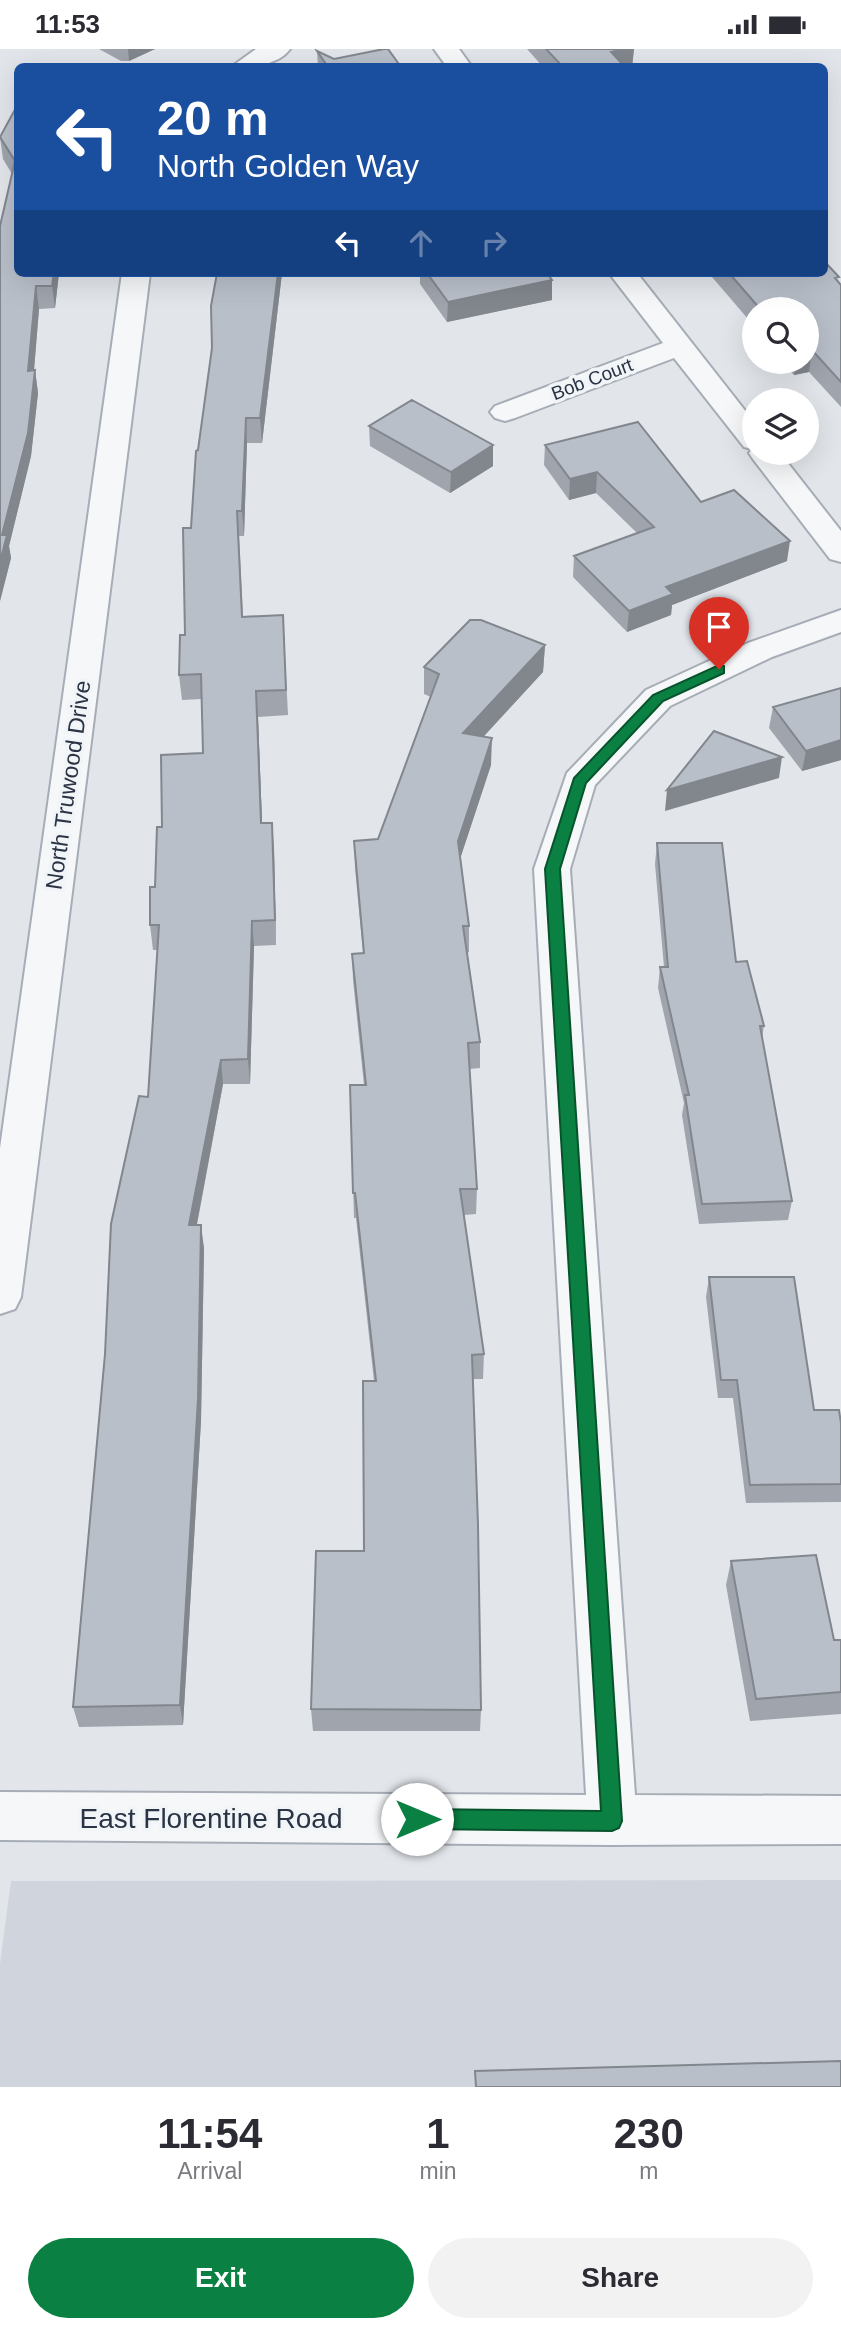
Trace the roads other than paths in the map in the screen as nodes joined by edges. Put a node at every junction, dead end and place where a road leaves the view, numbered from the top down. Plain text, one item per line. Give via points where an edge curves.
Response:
1 (278, 49) edge
2 (446, 49) edge
3 (249, 63) edge
4 (457, 63) edge
5 (135, 277) edge
6 (626, 277) edge
7 (680, 346) junction
8 (505, 412) dead end
9 (742, 426) edge
10 (773, 465) edge
11 (841, 552) edge
12 (841, 620) edge
13 (0, 1297) edge
14 (0, 1816) edge
15 (841, 1820) edge
16 (612, 1821) junction

1 - 3 street
2 - 4 street
5 - 13 street, North Truwood Drive
6 - 7 street
7 - 8 street, Bob Court
7 - 9 street
10 - 11 street
12 - 16 street via 760,650 658,698 579,781 552,869
14 - 16 street, East Florentine Road
15 - 16 street, East Florentine Road

